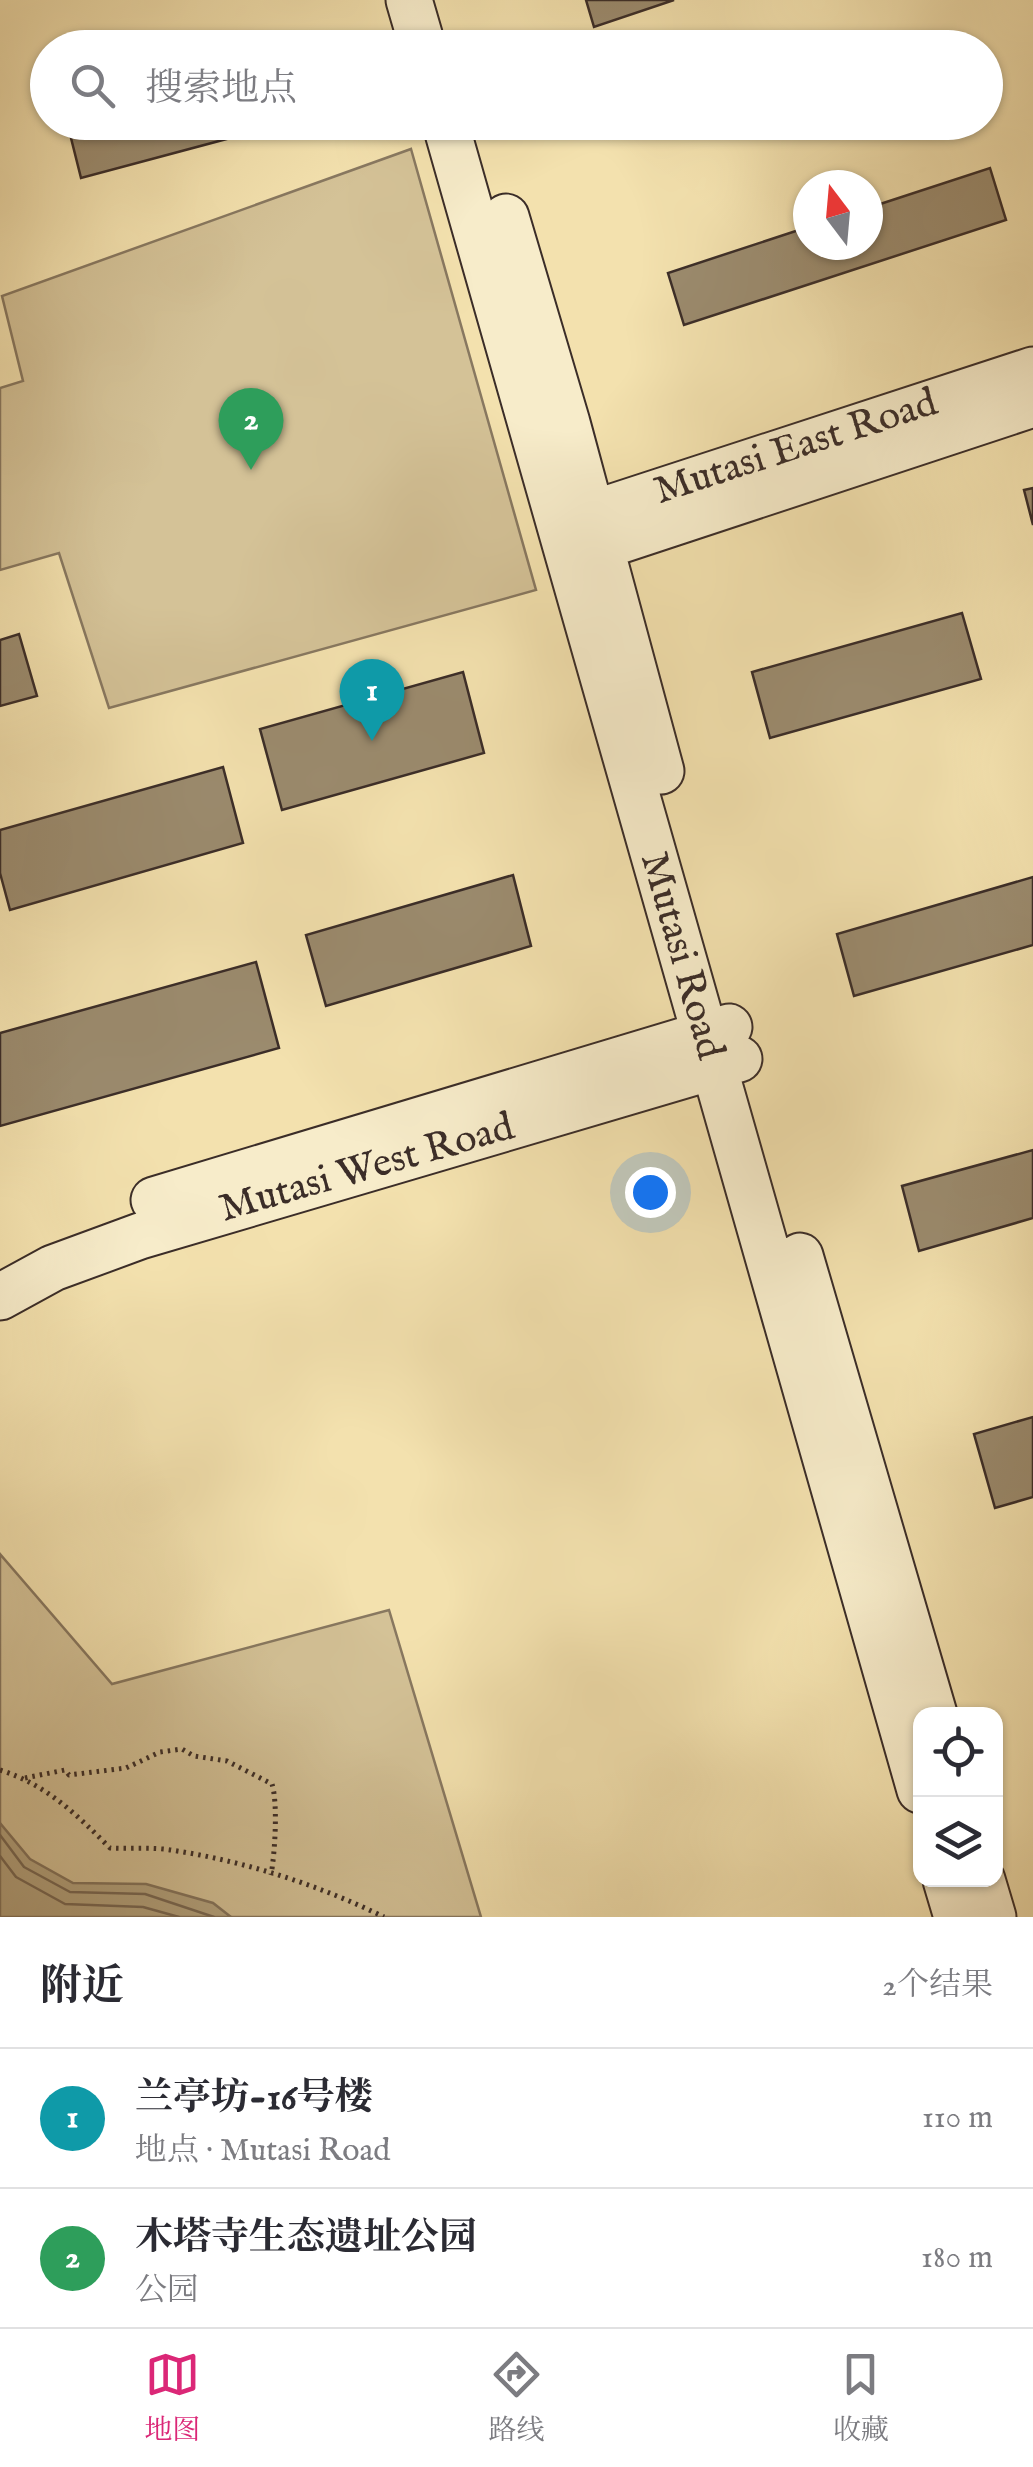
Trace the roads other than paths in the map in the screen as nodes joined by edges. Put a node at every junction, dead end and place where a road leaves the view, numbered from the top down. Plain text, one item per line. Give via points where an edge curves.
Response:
1 (409, 0) edge
2 (441, 0) edge
3 (418, 30) edge
4 (450, 30) edge
5 (451, 140) edge
6 (483, 140) edge
7 (1033, 370) edge
8 (1033, 404) edge
9 (579, 536) junction
10 (722, 1046) junction
11 (0, 1260) edge
12 (0, 1297) edge
13 (932, 1707) edge
14 (913, 1764) edge
15 (948, 1887) edge
16 (984, 1887) edge
17 (957, 1917) edge
18 (994, 1917) edge

1 - 3 street
2 - 4 street
5 - 9 street, Mutasi Road via 537,434
6 - 9 street, Mutasi Road via 567,423
7 - 9 street, Mutasi East Road
8 - 9 street, Mutasi East Road
9 - 10 street, Mutasi Road
10 - 11 street, Mutasi West Road via 146,1202
10 - 12 street, Mutasi West Road via 140,1236 53,1268
10 - 13 street, Mutasi Road
10 - 14 street, Mutasi Road
15 - 17 street
16 - 18 street

